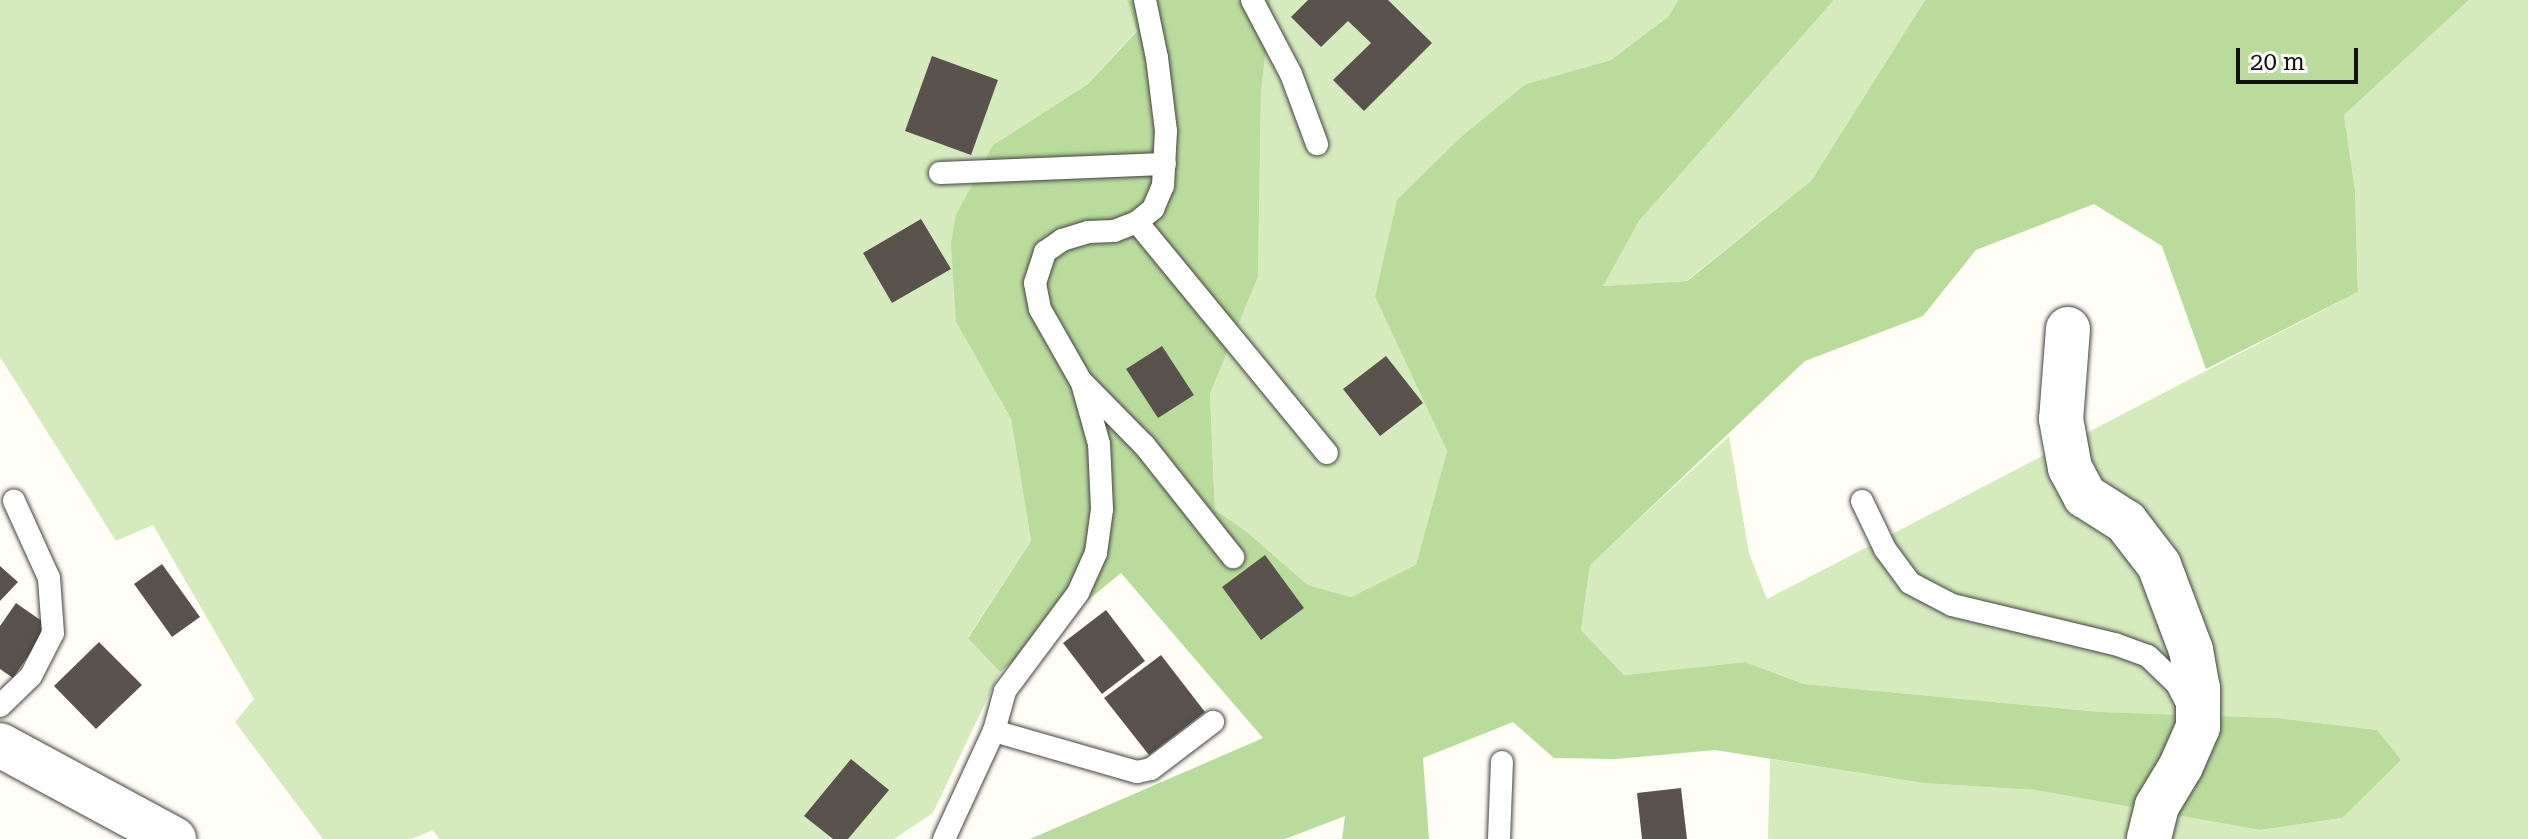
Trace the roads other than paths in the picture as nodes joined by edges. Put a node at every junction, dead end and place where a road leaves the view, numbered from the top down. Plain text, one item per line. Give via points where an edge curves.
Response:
1 (1145, 0) edge
2 (1252, 0) edge
3 (1317, 144) dead end
4 (1165, 164) junction
5 (940, 173) dead end
6 (1137, 222) junction
7 (2068, 329) dead end
8 (1082, 383) junction
9 (1327, 453) dead end
10 (14, 501) dead end
11 (1862, 501) dead end
12 (1233, 557) dead end
13 (0, 706) edge
14 (1213, 722) dead end
15 (2198, 727) junction
16 (994, 731) junction
17 (0, 745) edge
18 (1502, 762) dead end
19 (174, 839) edge
20 (944, 839) edge
21 (1499, 839) edge
22 (2149, 839) edge

1 - 4 lane via 1166,131
2 - 3 lane via 1291,74
4 - 5 lane
4 - 6 lane via 1153,209
6 - 8 lane via 1062,240 1045,252 1035,283 1040,309
6 - 9 lane
7 - 15 street via 2061,419 2070,468 2085,496 2126,522 2159,565 2191,650
8 - 12 lane via 1145,446
8 - 16 lane via 1099,444 1102,509 1096,553 1078,593 1005,691
10 - 13 lane via 49,578 53,633 31,676
11 - 15 lane via 1885,549 1910,583 1952,605 2148,656 2177,684
14 - 16 lane via 1151,769 1137,772
15 - 22 street via 2157,806
16 - 20 lane
17 - 19 street
18 - 21 lane

